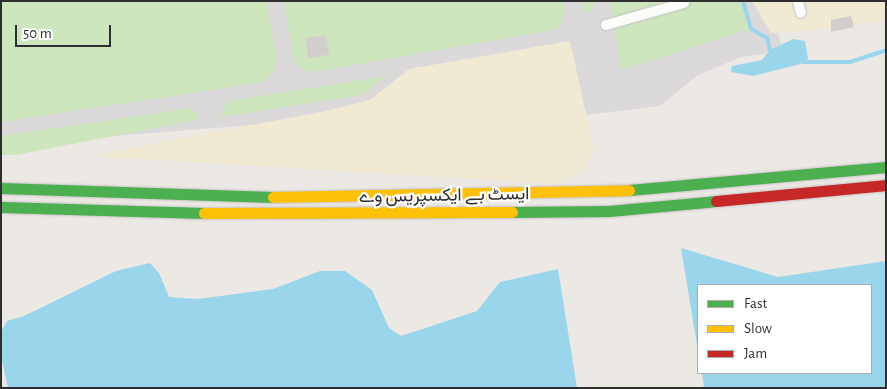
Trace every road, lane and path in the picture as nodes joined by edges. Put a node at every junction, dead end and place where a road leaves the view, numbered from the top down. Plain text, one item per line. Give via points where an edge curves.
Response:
1 (798, 1) edge
2 (684, 3) dead end
3 (801, 13) dead end
4 (606, 25) dead end
5 (886, 166) edge
6 (886, 185) edge
7 (1, 188) edge
8 (1, 207) edge

1 - 3 street
2 - 4 street
5 - 7 main road, ایسٹ بے ایکسپریس وے via 596,192 276,197
6 - 8 main road, ایسٹ بے ایکسپریس وے via 609,211 275,215

